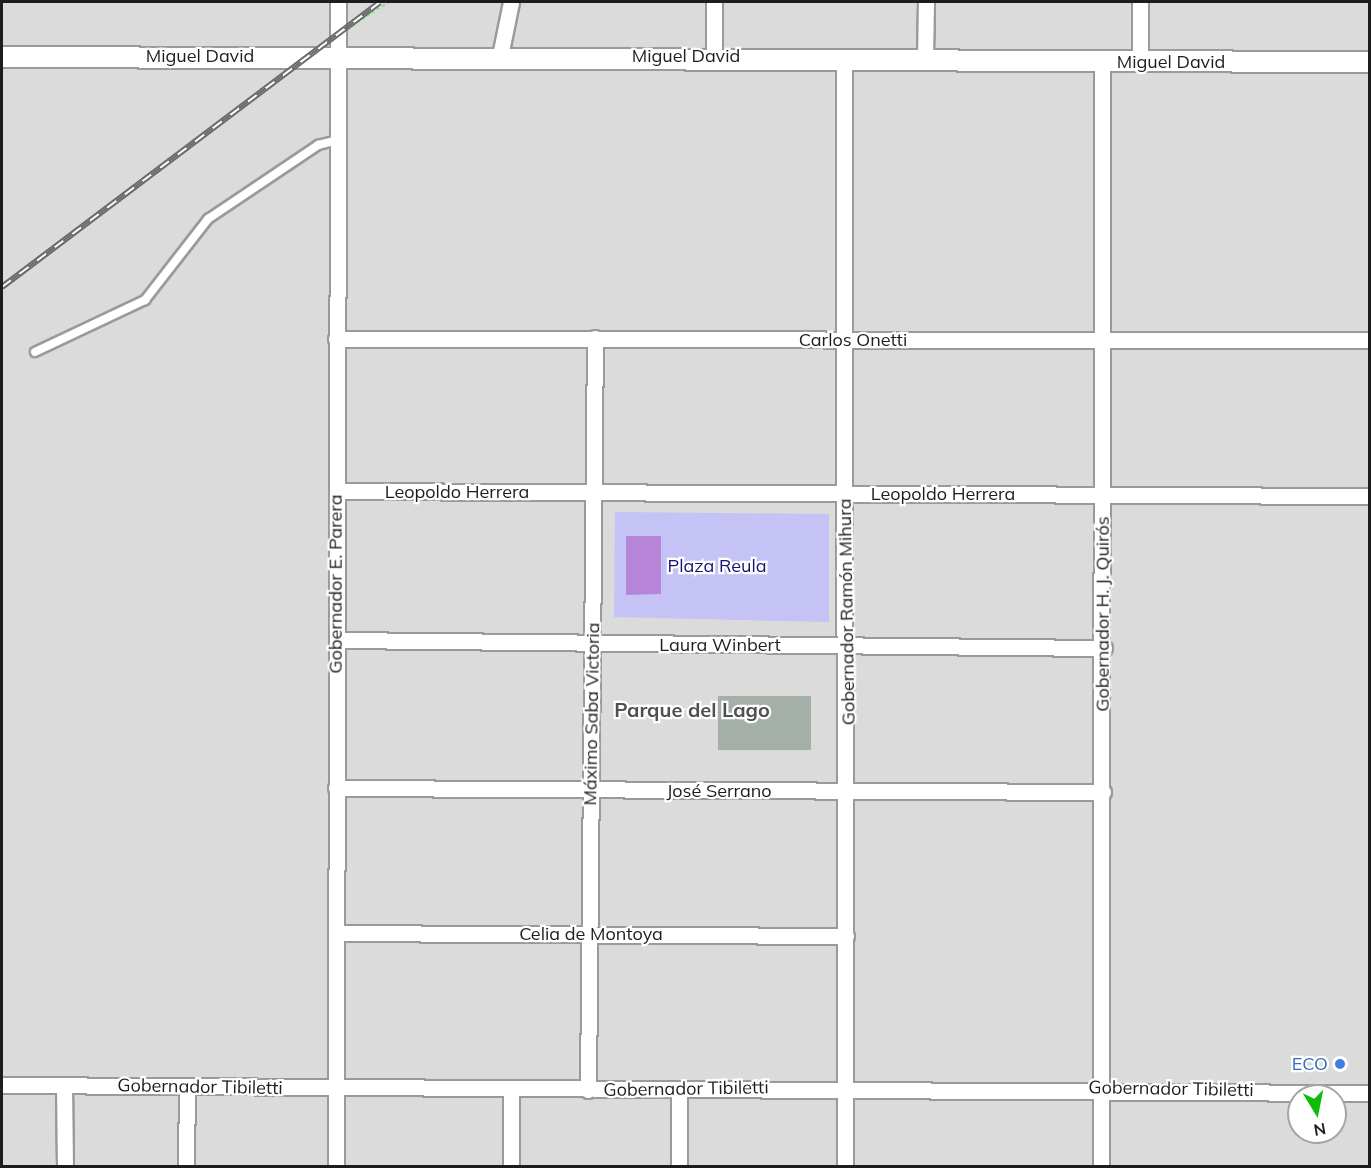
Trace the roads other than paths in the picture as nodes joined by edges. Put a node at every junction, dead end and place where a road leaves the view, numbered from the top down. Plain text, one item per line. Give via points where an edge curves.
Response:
1 (338, 2) edge
2 (511, 2) edge
3 (714, 2) edge
4 (926, 2) edge
5 (1140, 2) edge
6 (338, 56) junction
7 (500, 56) junction
8 (714, 56) junction
9 (2, 57) edge
10 (844, 57) junction
11 (925, 58) junction
12 (1102, 62) junction
13 (1140, 62) junction
14 (1370, 62) edge
15 (338, 140) junction
16 (595, 338) junction
17 (336, 339) junction
18 (843, 340) junction
19 (1370, 340) edge
20 (1102, 342) junction
21 (35, 352) dead end
22 (336, 491) junction
23 (594, 492) junction
24 (846, 494) junction
25 (1103, 494) junction
26 (1370, 496) edge
27 (337, 640) junction
28 (593, 645) junction
29 (848, 645) junction
30 (1104, 648) junction
31 (336, 788) junction
32 (592, 790) junction
33 (848, 791) junction
34 (1103, 792) junction
35 (336, 933) junction
36 (590, 933) junction
37 (846, 936) junction
38 (2, 1085) edge
39 (64, 1085) junction
40 (187, 1087) junction
41 (845, 1087) junction
42 (336, 1088) junction
43 (1101, 1088) junction
44 (588, 1090) junction
45 (679, 1090) junction
46 (511, 1091) junction
47 (1370, 1093) edge
48 (65, 1167) edge
49 (186, 1167) edge
50 (336, 1167) edge
51 (511, 1167) edge
52 (679, 1167) edge
53 (845, 1167) edge
54 (1101, 1167) edge

1 - 6 street, Gobernador E. Parera
2 - 7 street
3 - 8 street
4 - 11 street
5 - 13 street
6 - 7 street, Miguel David
6 - 9 street, Miguel David
6 - 15 street, Gobernador E. Parera
7 - 8 street, Miguel David
8 - 10 street, Miguel David
10 - 11 street, Miguel David
10 - 18 street, Gobernador Ramón Mihura
11 - 12 street, Miguel David
12 - 13 street, Miguel David
12 - 20 street, Gobernador H. J. Quirós
13 - 14 street, Miguel David
15 - 17 street, Gobernador E. Parera
15 - 21 lane via 318,145 208,219 145,300
16 - 17 street, Carlos Onetti
16 - 18 street, Carlos Onetti
16 - 23 street, Máximo Saba Victoria
17 - 22 street, Gobernador E. Parera
18 - 20 street, Carlos Onetti
18 - 24 street, Gobernador Ramón Mihura
19 - 20 street, Carlos Onetti
20 - 25 street, Gobernador H. J. Quirós
22 - 23 street, Leopoldo Herrera
22 - 27 street, Gobernador E. Parera
23 - 24 street, Leopoldo Herrera
23 - 28 street, Máximo Saba Victoria
24 - 25 street, Leopoldo Herrera
24 - 29 street, Gobernador Ramón Mihura
25 - 26 street, Leopoldo Herrera
25 - 30 street, Gobernador H. J. Quirós
27 - 28 street, Laura Winbert
27 - 31 street, Gobernador E. Parera
28 - 29 street, Laura Winbert
28 - 32 street, Máximo Saba Victoria
29 - 30 street, Laura Winbert
29 - 33 street, Gobernador Ramón Mihura
30 - 34 street, Gobernador H. J. Quirós
31 - 32 street, José Serrano
31 - 35 street, Gobernador E. Parera
32 - 33 street, José Serrano
32 - 36 street, Máximo Saba Victoria
33 - 34 street, José Serrano
33 - 37 street, Gobernador Ramón Mihura
34 - 43 street, Gobernador H. J. Quirós
35 - 36 street, Celia de Montoya
35 - 42 street, Gobernador E. Parera
36 - 37 street, Celia de Montoya
36 - 44 street, Máximo Saba Victoria
37 - 41 street, Gobernador Ramón Mihura
38 - 39 street, Gobernador Tibiletti
39 - 40 street, Gobernador Tibiletti
39 - 48 street
40 - 42 street, Gobernador Tibiletti
40 - 49 street
41 - 43 street, Gobernador Tibiletti
41 - 45 street, Gobernador Tibiletti
41 - 53 street, Gobernador Ramón Mihura
42 - 46 street, Gobernador Tibiletti
42 - 50 street, Gobernador E. Parera
43 - 47 street, Gobernador Tibiletti
43 - 54 street, Gobernador H. J. Quirós
44 - 45 street, Gobernador Tibiletti
44 - 46 street, Gobernador Tibiletti
45 - 52 street
46 - 51 street

